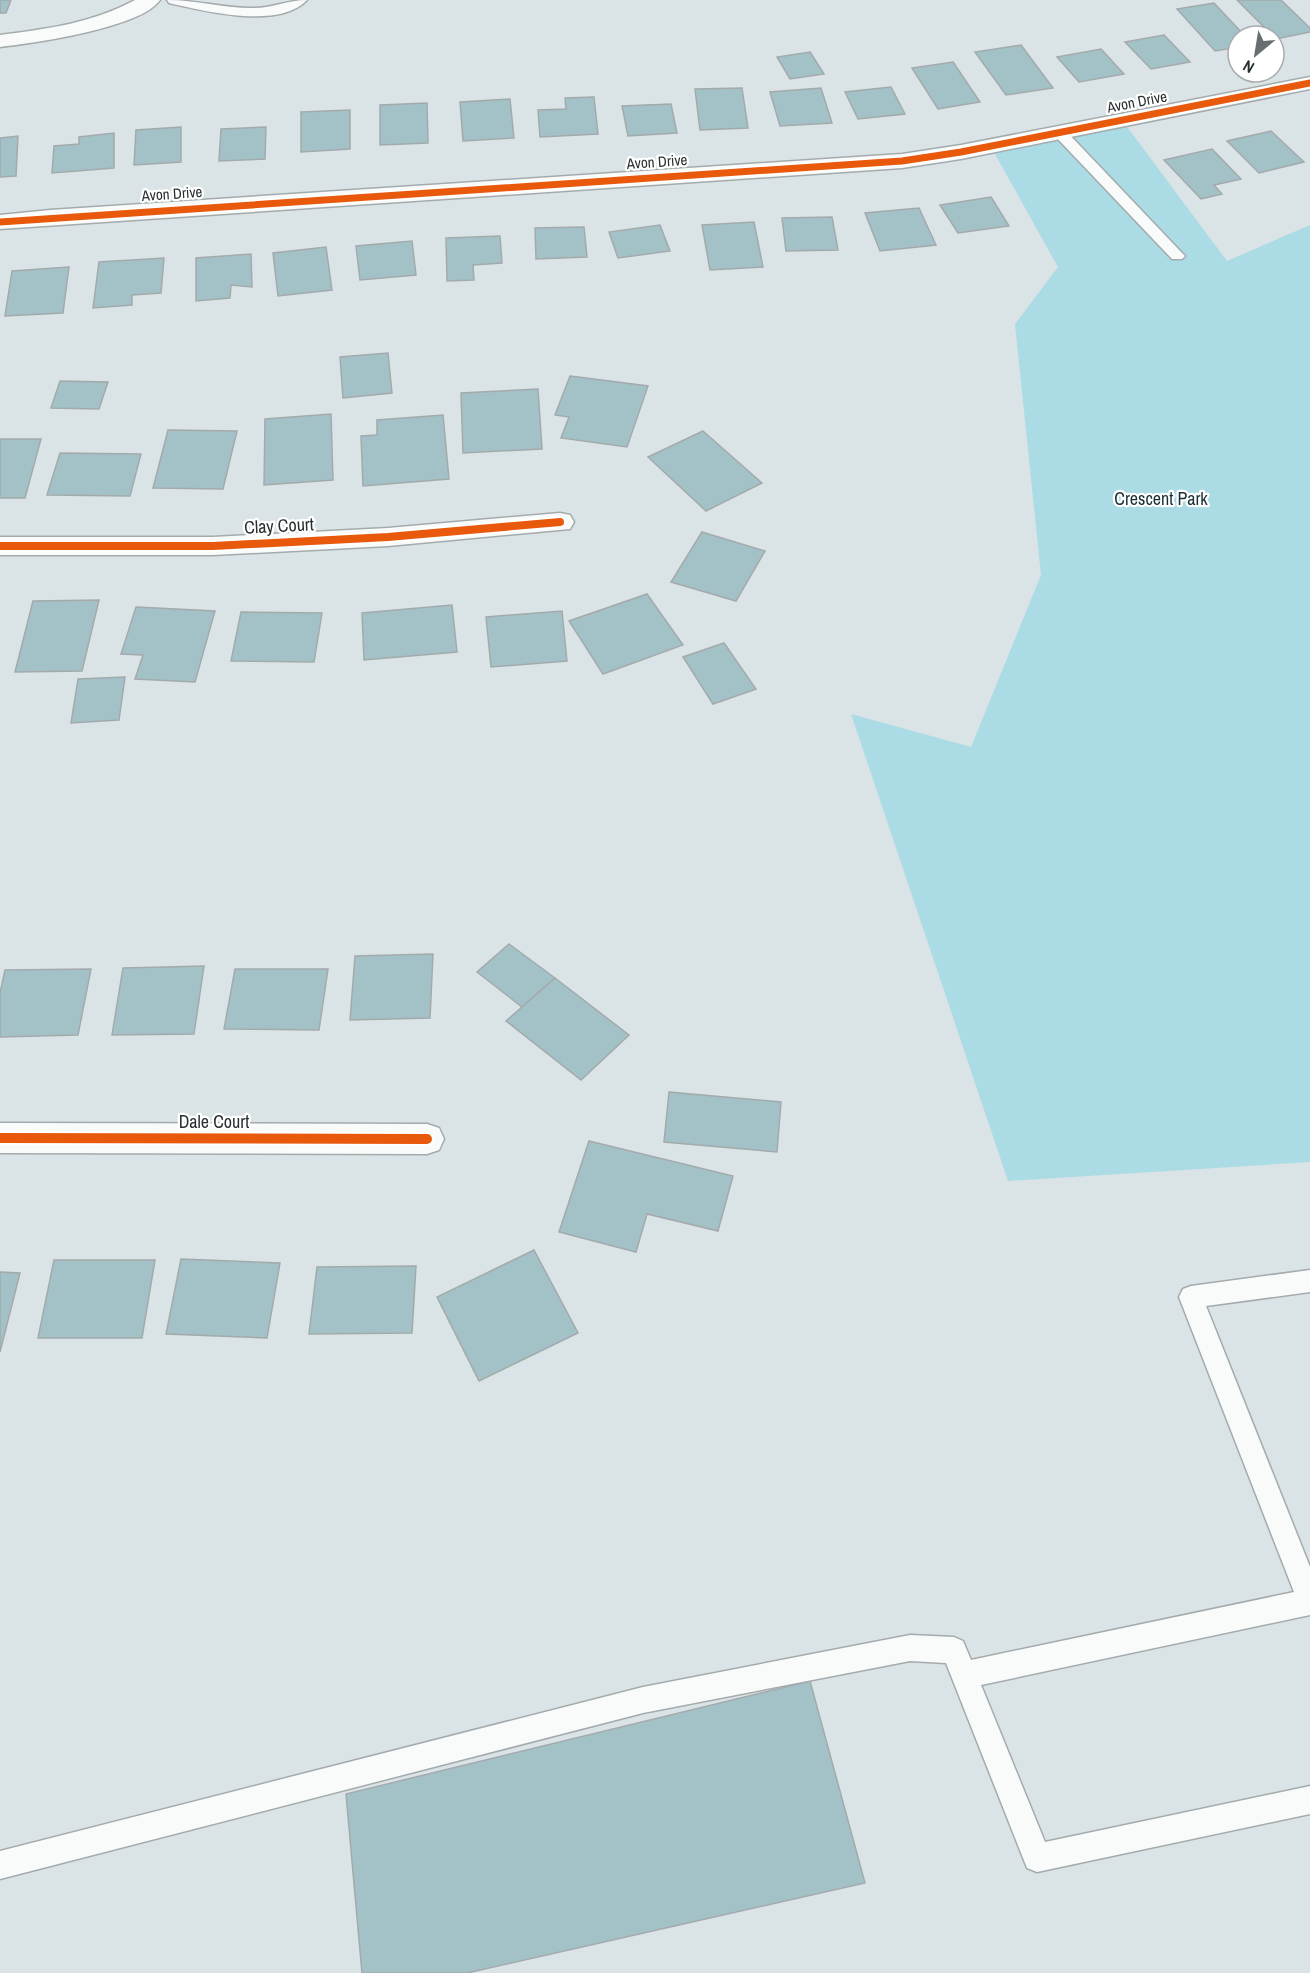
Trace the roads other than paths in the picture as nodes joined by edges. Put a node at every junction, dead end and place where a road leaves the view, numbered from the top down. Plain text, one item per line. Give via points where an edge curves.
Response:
1 (150, 0) edge
2 (174, 0) edge
3 (300, 0) edge
4 (0, 41) edge
5 (1310, 83) edge
6 (1060, 133) junction
7 (0, 222) edge
8 (1177, 256) dead end
9 (560, 522) dead end
10 (0, 546) edge
11 (0, 1138) edge
12 (427, 1139) dead end
13 (1310, 1281) edge
14 (1310, 1601) edge
15 (964, 1675) junction
16 (1310, 1800) edge
17 (0, 1864) edge

1 - 4 street via 112,19 58,35
2 - 3 lane via 262,13
5 - 6 street, Avon Drive
6 - 7 street, Avon Drive via 902,161
6 - 8 lane
9 - 10 street, Clay Court via 388,537 213,546
11 - 12 street, Dale Court
13 - 14 lane via 1191,1297
14 - 15 lane
15 - 16 lane via 1037,1858
15 - 17 lane via 954,1650 910,1648 643,1700

